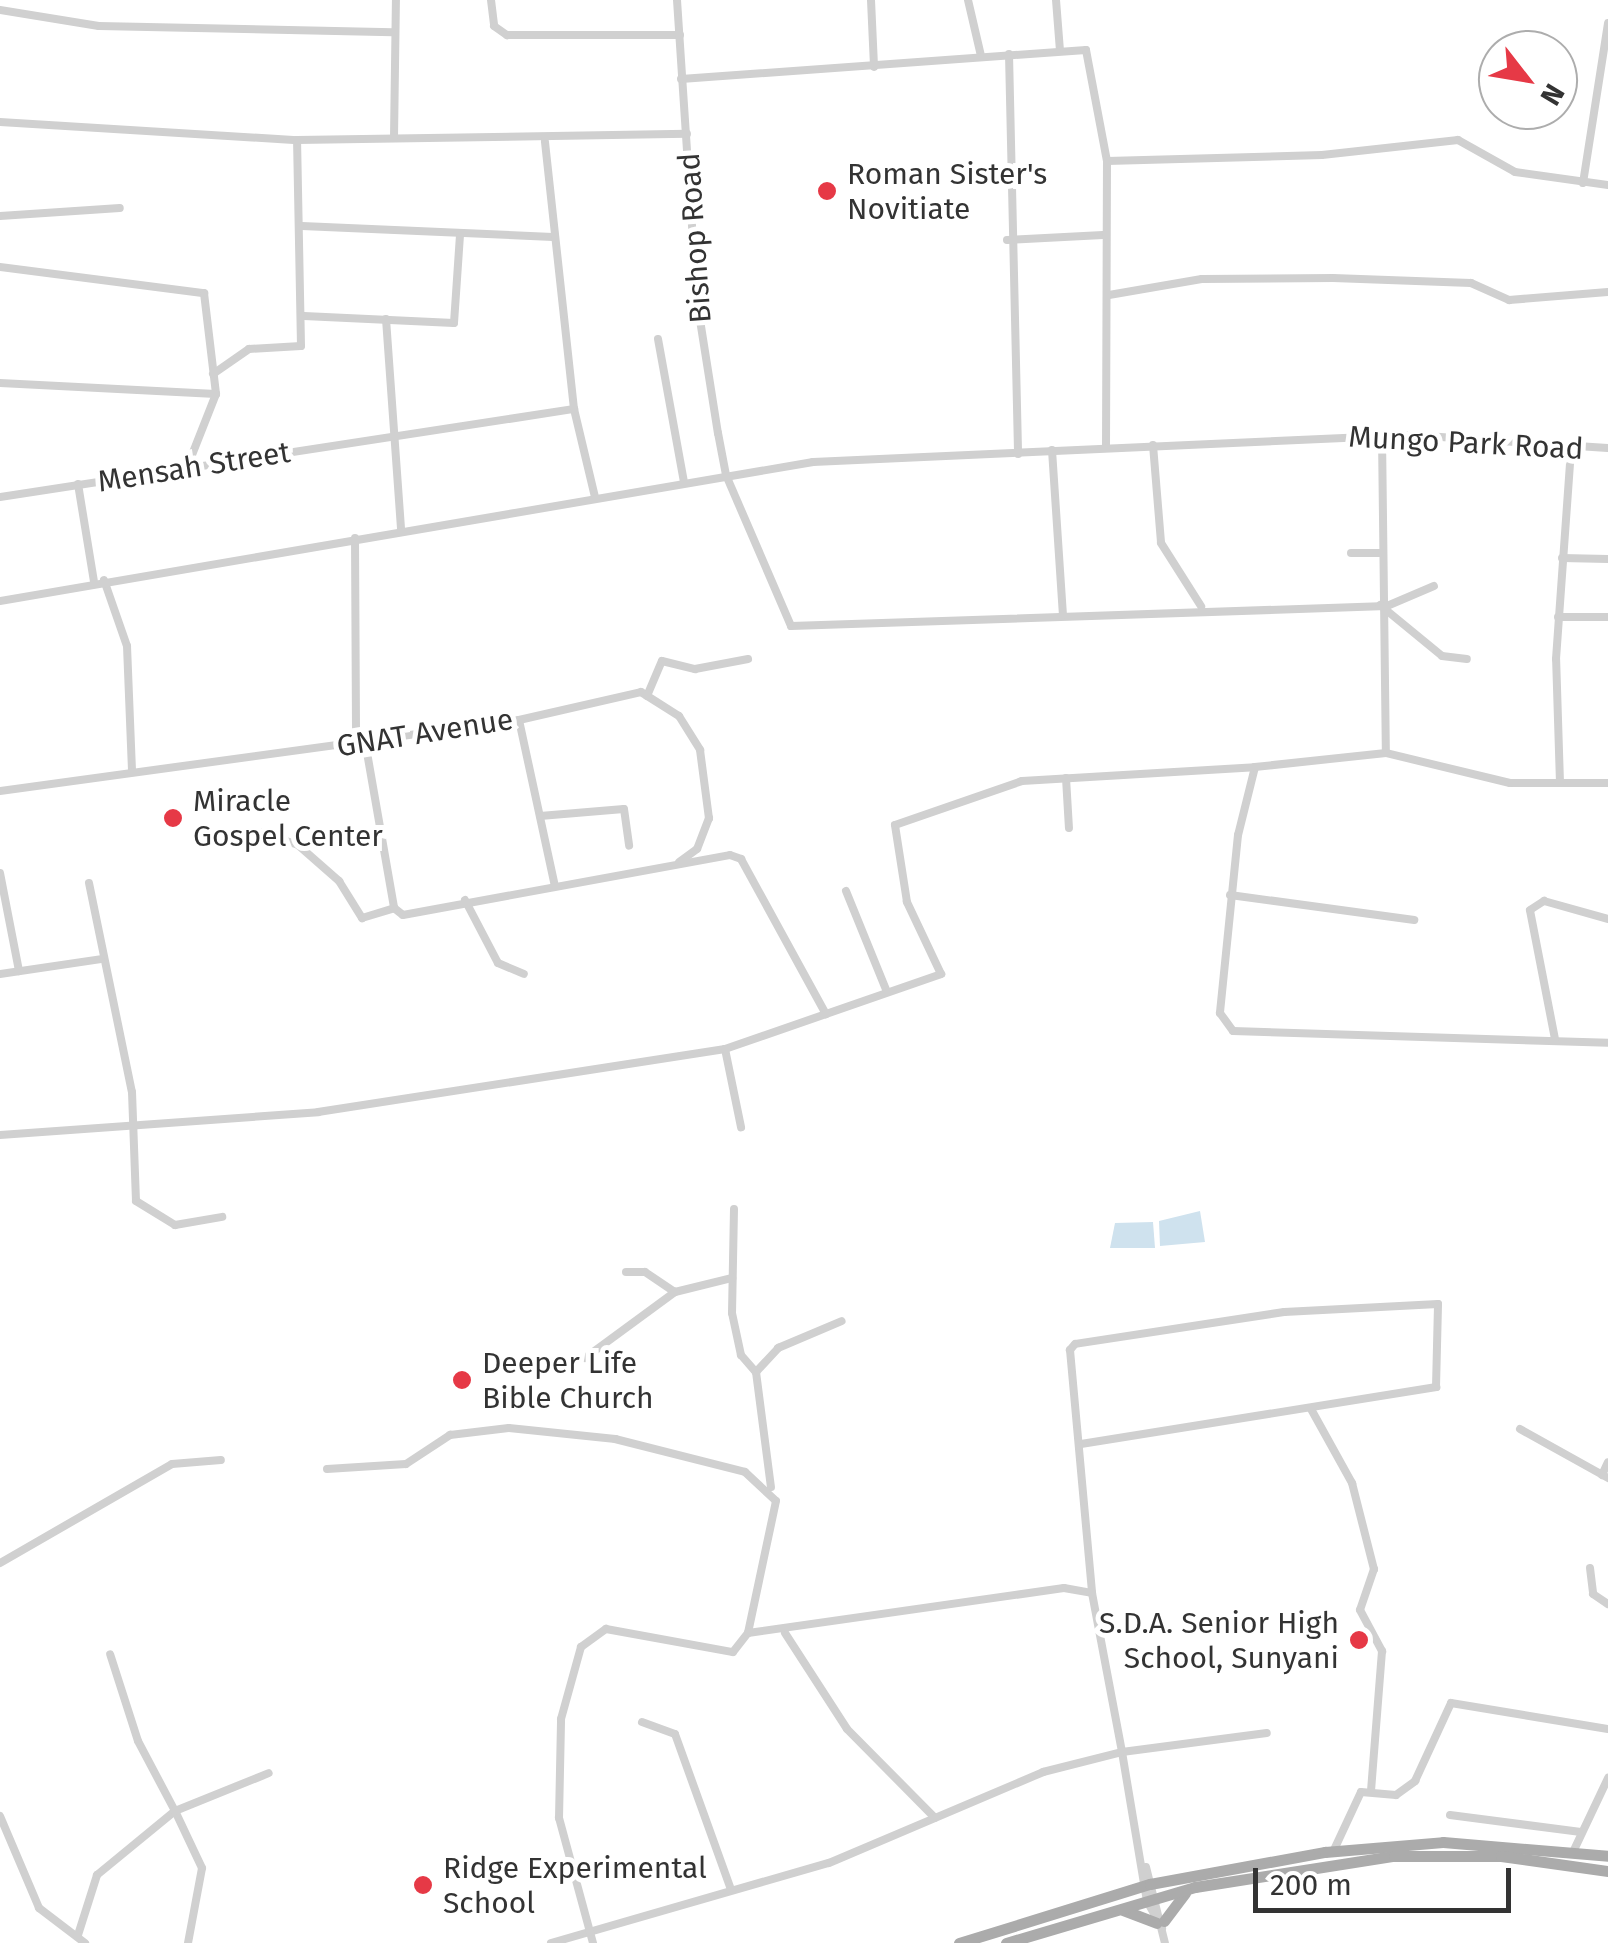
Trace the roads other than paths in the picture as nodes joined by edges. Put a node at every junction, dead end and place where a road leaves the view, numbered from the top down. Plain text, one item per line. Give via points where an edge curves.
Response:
1 (396, 0) edge
2 (491, 0) edge
3 (677, 0) edge
4 (870, 0) edge
5 (968, 0) edge
6 (1056, 0) edge
7 (0, 10) edge
8 (1608, 23) edge
9 (393, 32) junction
10 (680, 34) junction
11 (1060, 51) junction
12 (1009, 54) junction
13 (981, 56) junction
14 (874, 67) junction
15 (681, 79) junction
16 (0, 122) edge
17 (687, 134) junction
18 (394, 138) junction
19 (297, 140) junction
20 (546, 142) junction
21 (1107, 160) junction
22 (1583, 184) junction
23 (1608, 185) edge
24 (120, 208) dead end
25 (0, 216) edge
26 (302, 226) junction
27 (1102, 235) junction
28 (460, 236) junction
29 (554, 237) junction
30 (1007, 240) junction
31 (0, 266) edge
32 (1608, 292) edge
33 (1108, 295) junction
34 (304, 316) junction
35 (386, 319) junction
36 (658, 339) dead end
37 (213, 374) junction
38 (0, 383) edge
39 (216, 394) junction
40 (574, 408) junction
41 (1382, 436) junction
42 (388, 440) junction
43 (1153, 446) junction
44 (1106, 447) junction
45 (1608, 448) edge
46 (1052, 450) junction
47 (1571, 452) junction
48 (1018, 454) junction
49 (185, 470) junction
50 (726, 475) junction
51 (684, 482) junction
52 (78, 484) junction
53 (0, 497) edge
54 (595, 497) junction
55 (401, 530) junction
56 (355, 538) junction
57 (1352, 553) dead end
58 (1381, 553) junction
59 (1562, 558) junction
60 (1608, 559) edge
61 (99, 581) junction
62 (1434, 586) dead end
63 (0, 601) edge
64 (1201, 606) junction
65 (1380, 606) junction
66 (1062, 615) junction
67 (1608, 616) edge
68 (1558, 617) junction
69 (748, 659) dead end
70 (1467, 659) dead end
71 (647, 696) junction
72 (518, 720) junction
73 (360, 743) junction
74 (1386, 753) junction
75 (1255, 768) junction
76 (132, 772) junction
77 (1066, 778) junction
78 (1560, 783) junction
79 (1608, 783) edge
80 (0, 791) edge
81 (540, 816) junction
82 (1069, 828) dead end
83 (254, 830) dead end
84 (629, 846) dead end
85 (679, 862) junction
86 (0, 872) edge
87 (1, 883) edge
88 (89, 883) dead end
89 (555, 886) junction
90 (846, 891) dead end
91 (1230, 895) junction
92 (465, 900) junction
93 (394, 908) junction
94 (1608, 919) edge
95 (1414, 920) dead end
96 (101, 958) junction
97 (19, 971) junction
98 (0, 974) edge
99 (524, 974) dead end
100 (888, 992) junction
101 (826, 1014) junction
102 (1555, 1039) junction
103 (1608, 1044) edge
104 (725, 1049) junction
105 (127, 1126) junction
106 (742, 1126) dead end
107 (0, 1134) edge
108 (734, 1209) dead end
109 (222, 1218) dead end
110 (626, 1272) dead end
111 (732, 1278) junction
112 (676, 1292) junction
113 (842, 1320) dead end
114 (585, 1358) dead end
115 (756, 1372) junction
116 (1311, 1410) junction
117 (1520, 1428) dead end
118 (1081, 1444) junction
119 (221, 1460) dead end
120 (1608, 1462) edge
121 (327, 1470) dead end
122 (1605, 1477) edge
123 (771, 1487) junction
124 (0, 1563) edge
125 (1590, 1568) dead end
126 (1092, 1592) junction
127 (1608, 1604) edge
128 (748, 1633) junction
129 (785, 1634) junction
130 (110, 1654) dead end
131 (642, 1722) dead end
132 (1608, 1728) edge
133 (1268, 1734) dead end
134 (1122, 1752) junction
135 (269, 1773) dead end
136 (1608, 1778) edge
137 (1370, 1791) junction
138 (175, 1811) junction
139 (1450, 1815) dead end
140 (0, 1816) edge
141 (935, 1818) junction
142 (1581, 1832) junction
143 (1574, 1850) junction
144 (1354, 1855) junction
145 (1608, 1856) edge
146 (1334, 1858) junction
147 (1608, 1871) edge
148 (1150, 1884) junction
149 (730, 1887) junction
150 (1195, 1887) junction
151 (1153, 1899) junction
152 (1108, 1909) junction
153 (1161, 1924) junction
154 (592, 1940) edge
155 (82, 1941) edge
156 (188, 1943) edge
157 (551, 1943) edge
158 (958, 1943) edge
159 (1006, 1943) edge
160 (1165, 1943) edge

1 - 9 street
2 - 10 street via 494,26 507,34
3 - 10 street, Bishop Road
4 - 14 street
5 - 13 street
6 - 11 street
7 - 9 street via 99,26
8 - 22 street via 1590,90
9 - 18 street
10 - 15 street, Bishop Road
11 - 12 street
11 - 21 street via 1092,54
12 - 13 street
12 - 30 street
13 - 14 street
14 - 15 street
15 - 17 street, Bishop Road
16 - 19 street
17 - 20 street
17 - 50 street, Bishop Road via 697,301
18 - 19 street
18 - 20 street
19 - 26 street
20 - 29 street
21 - 22 street via 1322,156 1458,140 1515,172
21 - 27 street
22 - 23 street
24 - 25 street
26 - 28 street
26 - 34 street
27 - 30 street
27 - 33 street
28 - 29 street
28 - 35 street via 458,321
29 - 40 street
30 - 48 street
31 - 37 street via 190,285 204,293
32 - 33 street via 1510,300 1470,283 1333,278 1202,279
33 - 44 street
34 - 35 street
34 - 37 street via 299,349 248,349
35 - 42 street
36 - 51 street
37 - 39 street
38 - 39 street
39 - 49 street
40 - 42 street, Mensah Street
40 - 54 street
41 - 43 street, Mungo Park Road
41 - 47 street, Mungo Park Road
41 - 58 street
42 - 49 street, Mensah Street
42 - 55 street
43 - 44 street, Mungo Park Road
43 - 64 street via 1161,543
44 - 46 street, Mungo Park Road
45 - 47 street, Mungo Park Road
46 - 48 street, Mungo Park Road
46 - 66 street
47 - 59 street
48 - 50 street, Mungo Park Road
49 - 52 street, Mensah Street
50 - 51 street, Mungo Park Road
50 - 66 street, Bishop Road via 791,626
51 - 54 street, Mungo Park Road
52 - 53 street, Mensah Street
52 - 61 street
54 - 55 street, Mungo Park Road
55 - 56 street, Mungo Park Road
56 - 61 street, Mungo Park Road
56 - 73 street
57 - 58 street
58 - 65 street
59 - 60 street
59 - 68 street
61 - 63 street, Mungo Park Road
61 - 76 street via 128,646
62 - 65 street
64 - 65 street
64 - 66 street via 1170,616
65 - 70 street via 1442,656
65 - 74 street
67 - 68 street
68 - 78 street
69 - 71 street via 695,669 662,661
71 - 72 street, GNAT Avenue via 623,692
71 - 85 street via 678,716 700,750 709,818 696,849
72 - 73 street, GNAT Avenue
72 - 81 street
73 - 76 street, GNAT Avenue
73 - 93 street
74 - 75 street
74 - 78 street via 1510,783
75 - 77 street
75 - 91 street
76 - 80 street, GNAT Avenue
77 - 82 street
77 - 100 street via 1022,781 892,828 908,902 940,974
78 - 79 street
81 - 84 street via 624,809
81 - 89 street
83 - 93 street via 298,845 362,918
85 - 89 street
85 - 101 street via 741,860
86 - 87 street
87 - 97 street
88 - 96 street
89 - 92 street
90 - 100 street
91 - 95 street
91 - 102 street via 1221,1026
92 - 93 street via 403,915
92 - 99 street via 498,963
94 - 102 street via 1544,900 1530,910
96 - 97 street
96 - 105 street via 132,1092
97 - 98 street
100 - 101 street
101 - 104 street
102 - 103 street
104 - 105 street via 318,1112
104 - 106 street
105 - 107 street
105 - 109 street via 140,1208 175,1225
108 - 111 street
110 - 112 street via 645,1272
111 - 112 street
111 - 115 street via 738,1343
112 - 114 street
113 - 115 street via 778,1348
115 - 123 street
116 - 118 street
116 - 118 street via 1436,1388 1438,1304 1092,1337 1070,1350
116 - 137 street via 1352,1483 1374,1568 1360,1610 1382,1651
117 - 122 street
118 - 126 street
119 - 124 street via 172,1464
120 - 122 street
121 - 123 street via 406,1464 450,1434 558,1429 745,1472
123 - 128 street
125 - 127 street via 1593,1594
126 - 129 street via 1028,1587
126 - 134 street
128 - 129 street
128 - 154 street via 733,1652 622,1628 591,1635 581,1648 561,1718 559,1818
129 - 141 street via 846,1729
130 - 138 street via 138,1741
131 - 149 street via 675,1734
132 - 137 street via 1451,1703 1415,1781 1396,1795
133 - 134 street
134 - 141 street via 1043,1772
134 - 148 street
135 - 138 street
136 - 142 street
137 - 146 street via 1344,1812
138 - 155 street via 97,1875
138 - 156 street via 202,1868
139 - 142 street
140 - 155 street via 39,1908
141 - 149 street via 829,1862
142 - 143 street
143 - 144 main road
143 - 145 main road
144 - 146 main road
144 - 147 main road via 1501,1856
146 - 148 main road
146 - 150 main road
148 - 151 street
148 - 158 main road
149 - 154 street
150 - 151 main road
150 - 153 main road
151 - 152 main road
151 - 153 street
152 - 153 main road
152 - 159 main road
153 - 160 street
154 - 157 street

